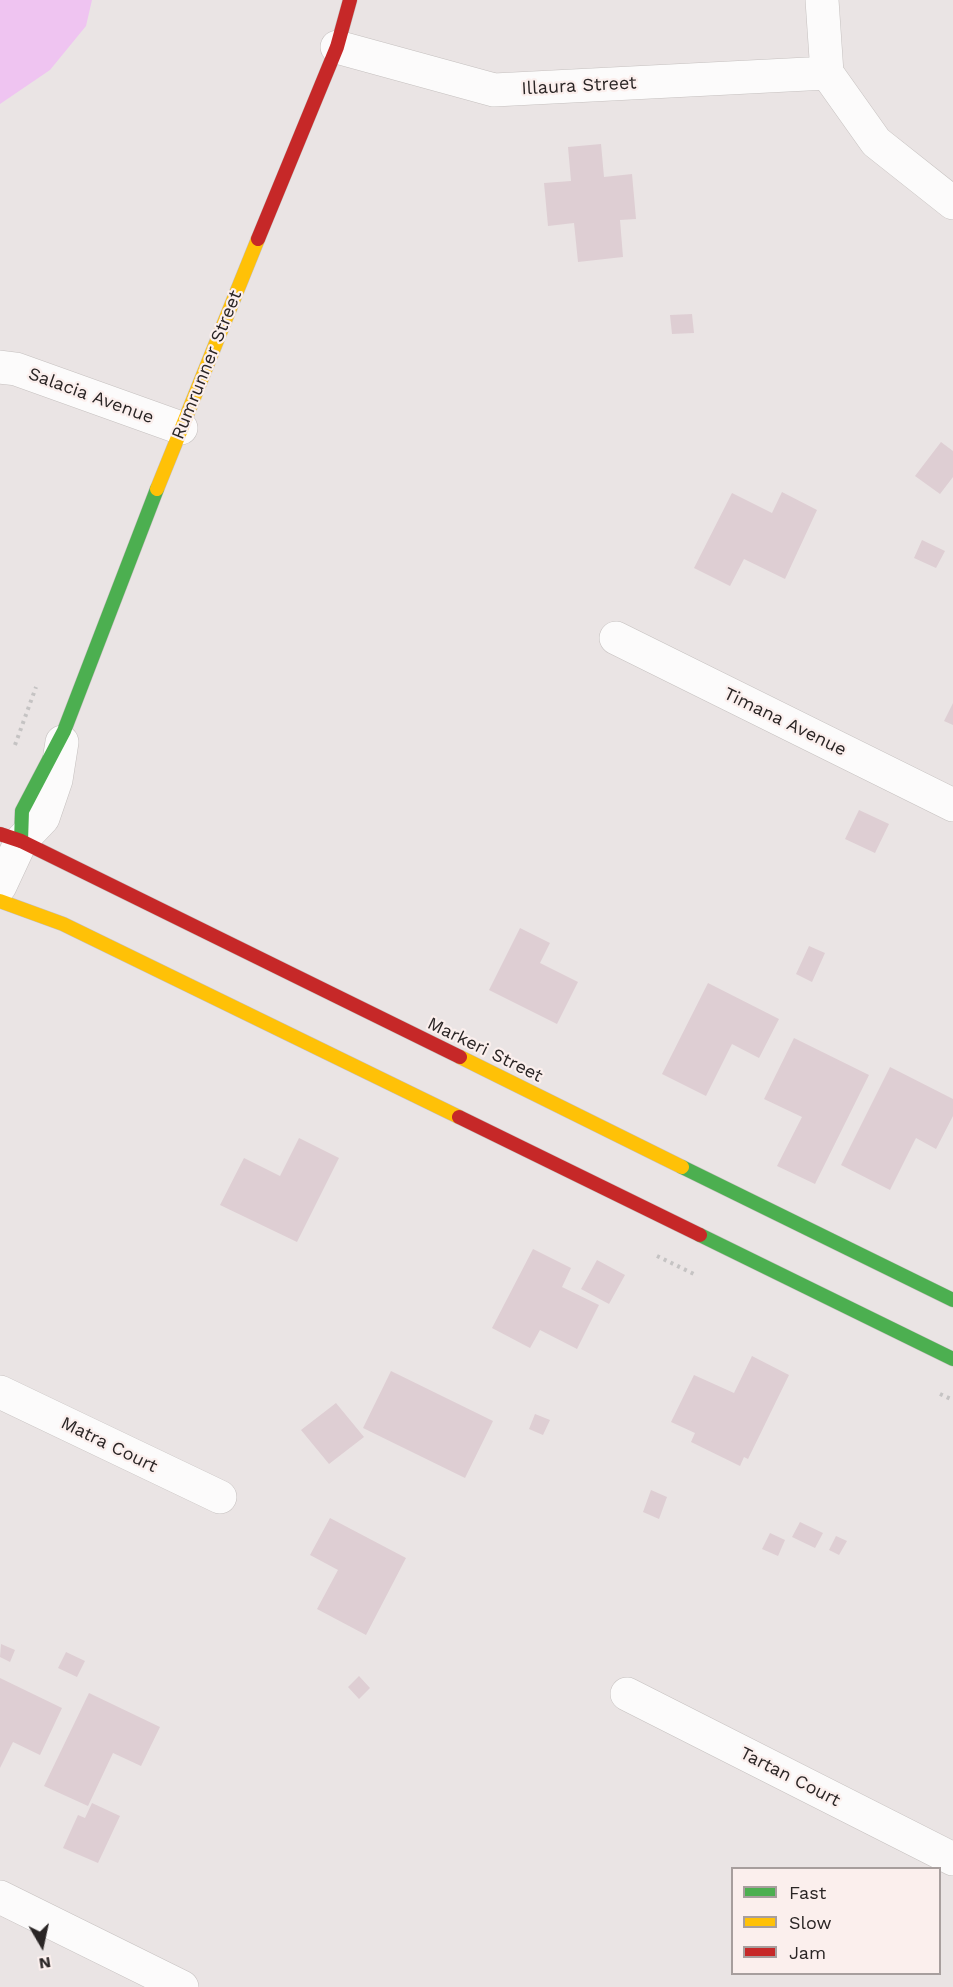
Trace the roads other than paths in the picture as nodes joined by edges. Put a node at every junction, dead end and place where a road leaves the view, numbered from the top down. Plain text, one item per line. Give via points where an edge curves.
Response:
1 (350, 0) edge
2 (822, 0) edge
3 (337, 47) junction
4 (826, 73) junction
5 (953, 203) edge
6 (0, 367) edge
7 (181, 428) junction
8 (616, 638) dead end
9 (64, 731) joint
10 (953, 805) edge
11 (10, 838) edge
12 (0, 886) edge
13 (0, 901) edge
14 (953, 1300) edge
15 (953, 1359) edge
16 (0, 1392) edge
17 (219, 1497) dead end
18 (627, 1694) dead end
19 (953, 1859) edge
20 (0, 1897) edge
21 (182, 1987) edge

1 - 3 main road, Rumrunner Street
2 - 4 street
3 - 4 street, Illaura Street via 494,90
3 - 7 main road, Rumrunner Street
4 - 5 street via 876,142
6 - 7 street, Salacia Avenue via 16,369
7 - 9 main road, Rumrunner Street
8 - 10 street, Timana Avenue
9 - 11 street, Rumrunner Street via 56,780 43,818
11 - 12 street, Rumrunner Street
11 - 14 main road, Markeri Street
13 - 15 main road via 63,924
16 - 17 street, Matra Court
18 - 19 street, Tartan Court
20 - 21 street

